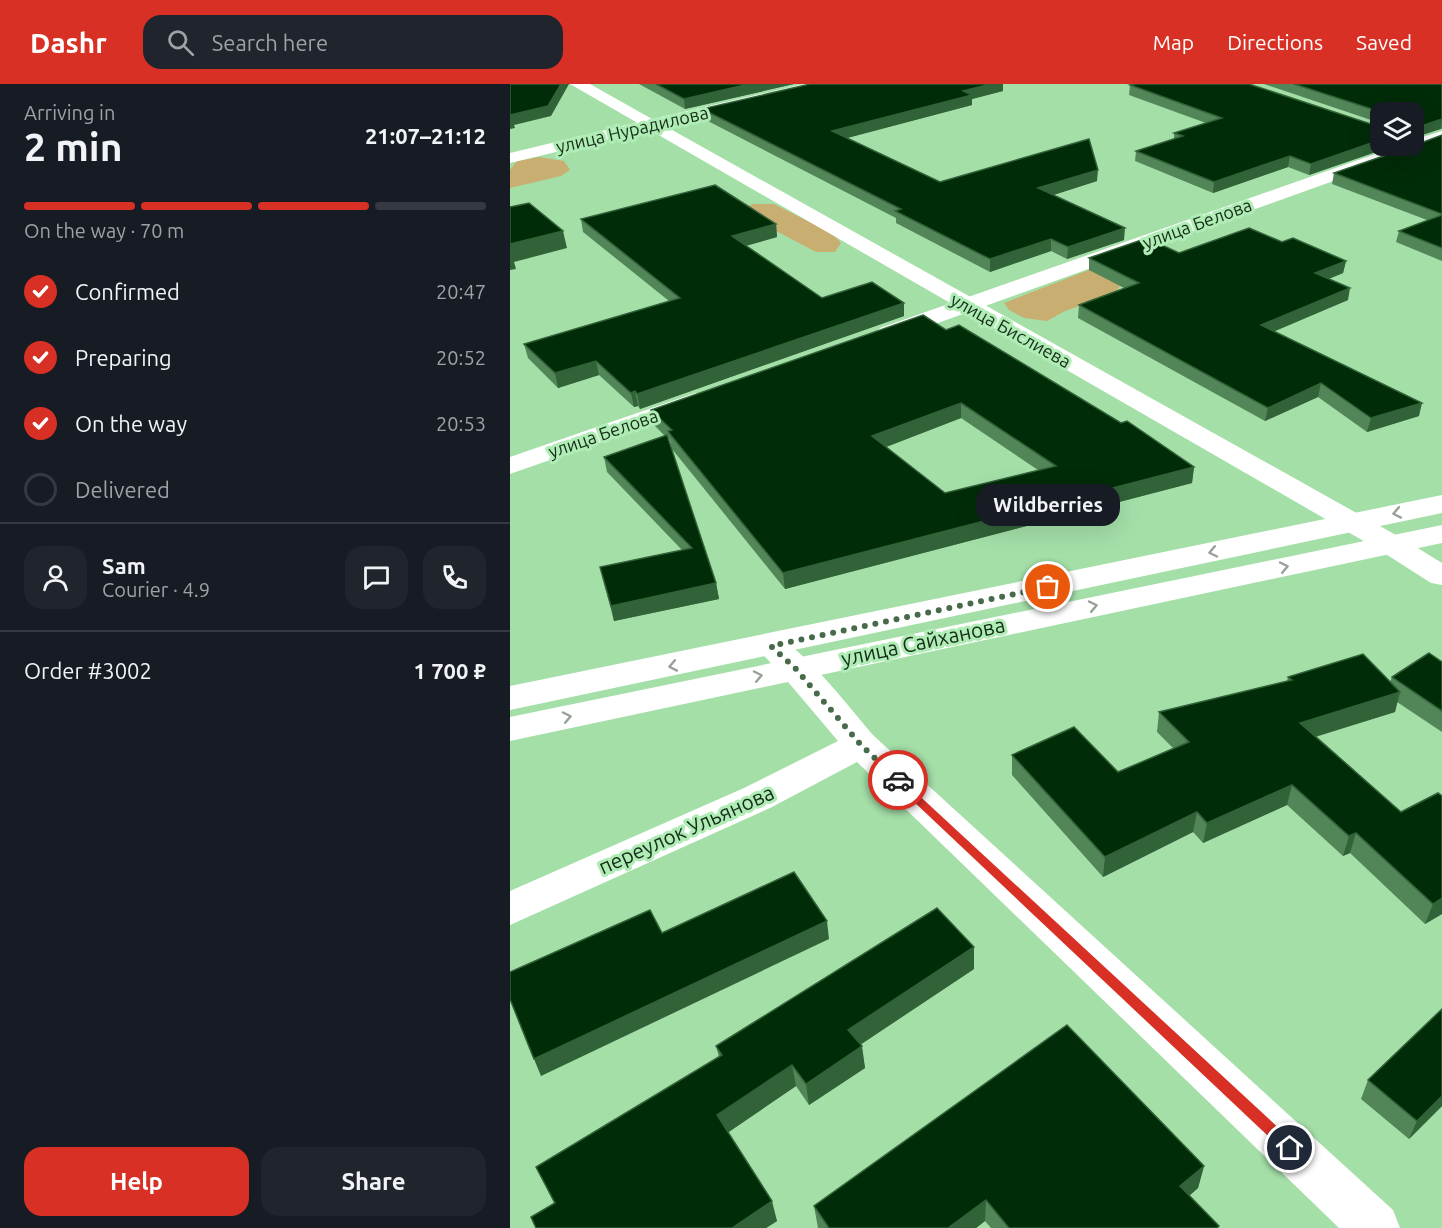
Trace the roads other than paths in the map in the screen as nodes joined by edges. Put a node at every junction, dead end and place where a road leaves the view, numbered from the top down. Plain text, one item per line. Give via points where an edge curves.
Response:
1 (578, 84) edge
2 (825, 84) edge
3 (651, 124) junction
4 (1442, 136) edge
5 (1424, 141) edge
6 (1424, 146) edge
7 (1442, 152) edge
8 (1380, 156) edge
9 (510, 158) edge
10 (967, 305) junction
11 (866, 340) edge
12 (711, 395) edge
13 (510, 466) edge
14 (1442, 504) edge
15 (1353, 522) junction
16 (1442, 534) edge
17 (1392, 545) junction
18 (1442, 576) edge
19 (783, 657) junction
20 (510, 698) edge
21 (510, 729) edge
22 (861, 745) junction
23 (510, 909) edge
24 (1375, 1228) edge

1 - 3 street, улица Бислиева
2 - 3 street, улица Нурадилова
3 - 9 street, улица Нурадилова
3 - 10 street, улица Бислиева
4 - 5 street, улица Белова
6 - 7 street
8 - 10 street, улица Белова
10 - 11 street, улица Белова
10 - 15 street, улица Бислиева
12 - 13 street, улица Белова
14 -> 15 street, улица Сайханова
15 - 17 street, улица Бислиева
15 -> 19 street, улица Сайханова
16 - 17 street, улица Сайханова
17 - 18 street, улица Бислиева
19 -> 17 street, улица Сайханова
19 -> 20 street, улица Сайханова
21 -> 19 street, улица Сайханова
19 - 22 street
22 - 23 street, переулок Ульянова via 757,798
22 - 24 street

